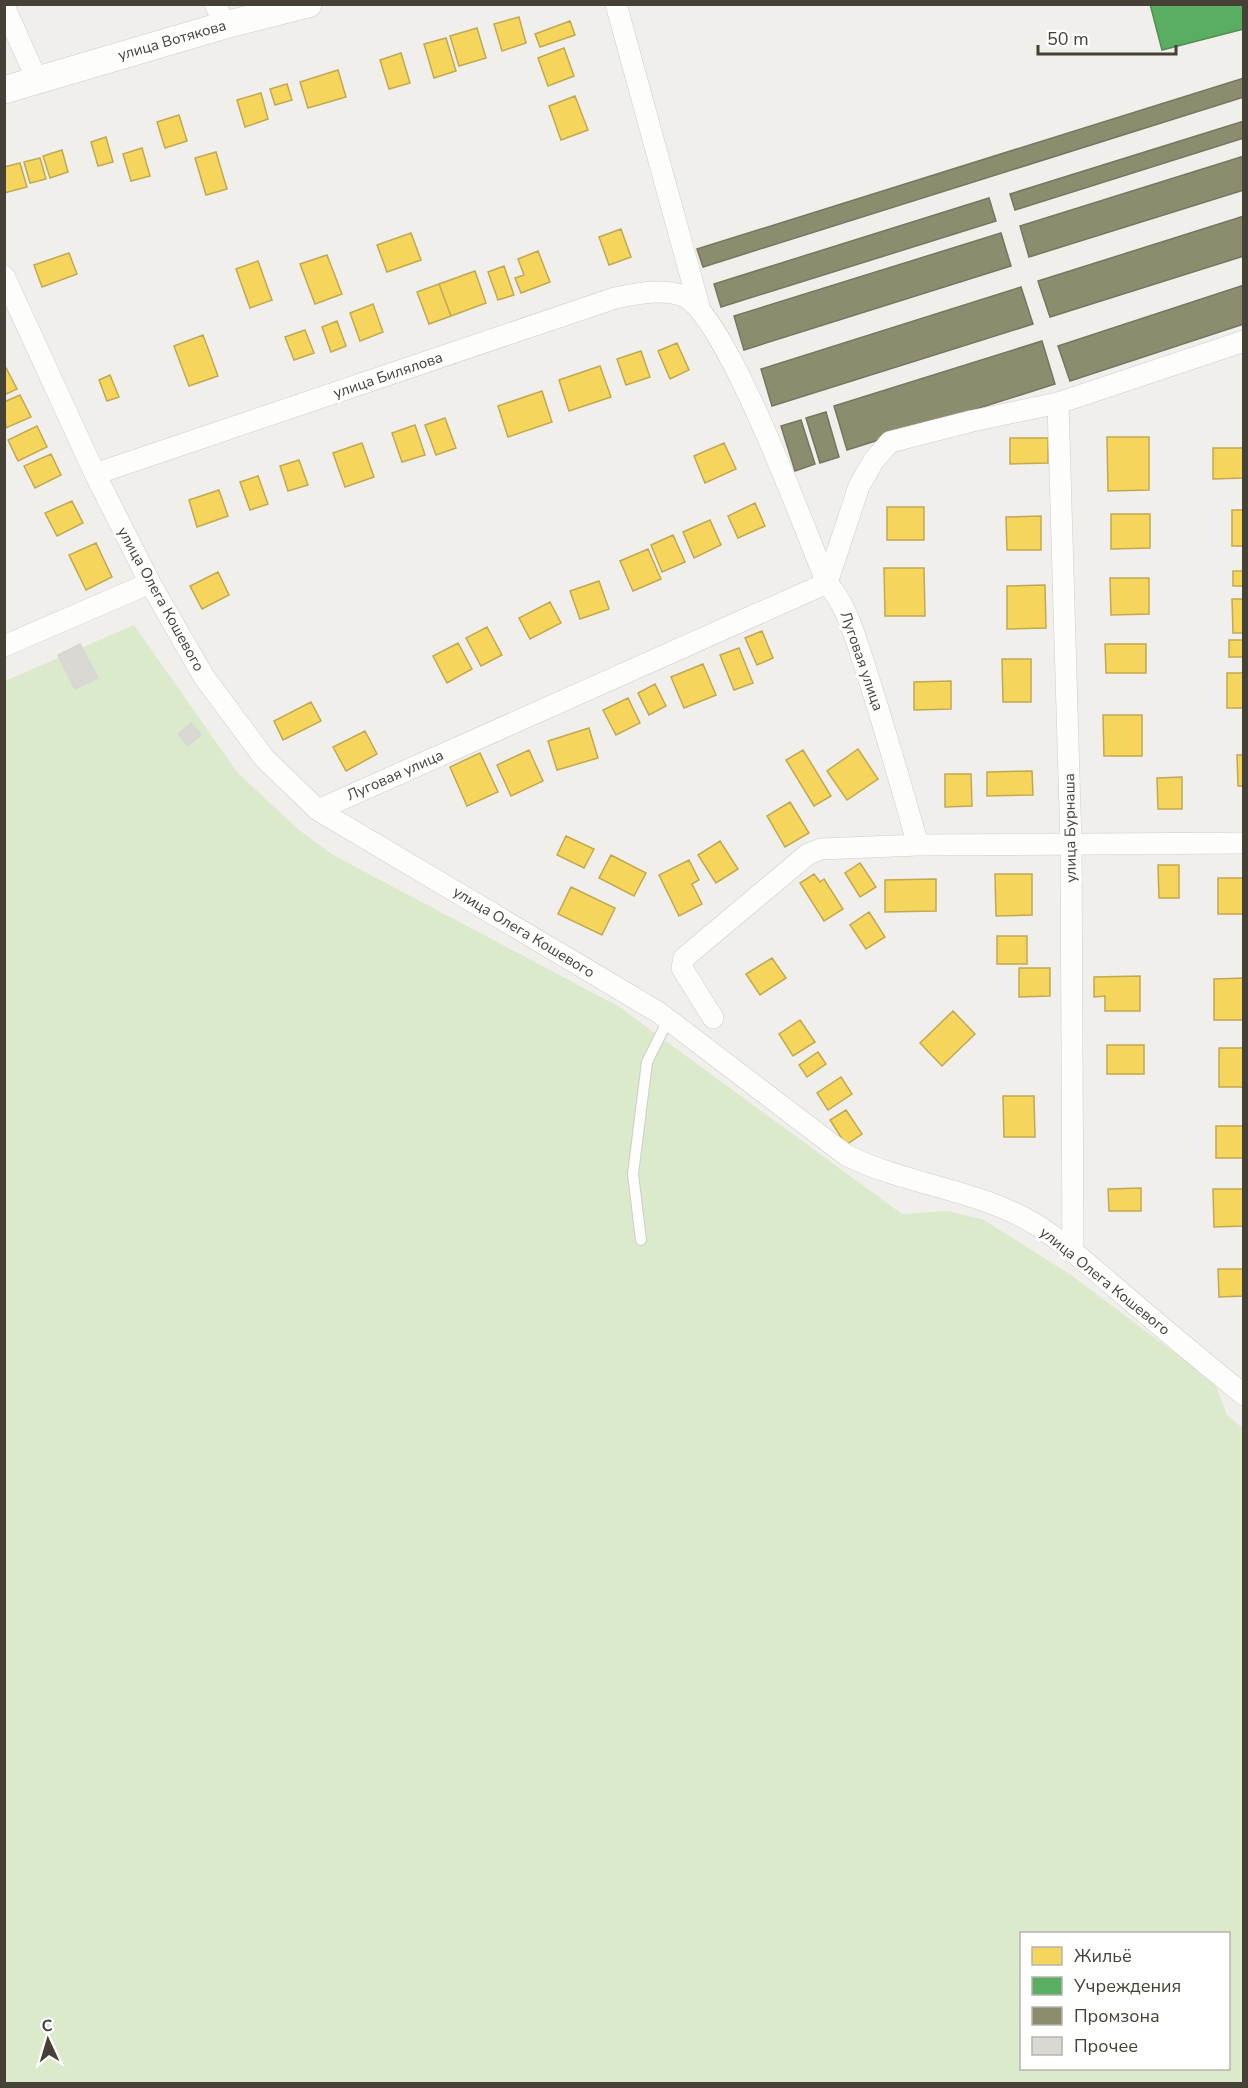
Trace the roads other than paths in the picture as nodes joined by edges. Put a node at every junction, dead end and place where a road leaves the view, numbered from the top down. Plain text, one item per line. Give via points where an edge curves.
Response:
1 (308, 4) edge
2 (616, 4) edge
3 (4, 6) edge
4 (220, 15) edge
5 (37, 80) junction
6 (4, 90) edge
7 (4, 276) edge
8 (700, 309) junction
9 (1244, 341) edge
10 (1058, 403) junction
11 (95, 474) junction
12 (150, 583) junction
13 (827, 584) junction
14 (4, 646) edge
15 (318, 810) junction
16 (1244, 843) edge
17 (918, 845) junction
18 (1071, 845) junction
19 (713, 1018) dead end
20 (668, 1020) junction
21 (641, 1240) dead end
22 (1074, 1252) junction
23 (1244, 1395) edge

1 - 4 street, улица Вотякова
2 - 8 street
3 - 5 street
4 - 5 street, улица Вотякова
5 - 6 street, улица Вотякова
7 - 11 street, улица Олега Кошевого
8 - 11 street, улица Билялова via 683,296 652,292 615,297
8 - 13 street via 720,337 759,418
9 - 10 street
10 - 13 street via 890,442 859,486
10 - 18 street, улица Бурнаша
11 - 12 street, улица Олега Кошевого
12 - 14 street
12 - 15 street, улица Олега Кошевого via 204,677 265,759
13 - 15 street, Луговая улица
13 - 17 street, Луговая улица via 839,597 850,623
15 - 20 street, улица Олега Кошевого
16 - 18 street
17 - 18 street
17 - 19 street via 835,847 808,854 698,945 684,958 682,968
18 - 22 street, улица Бурнаша
20 - 21 lane via 647,1062 633,1174
20 - 22 street, улица Олега Кошевого via 846,1155 874,1169 987,1202 1034,1224
22 - 23 street, улица Олега Кошевого

